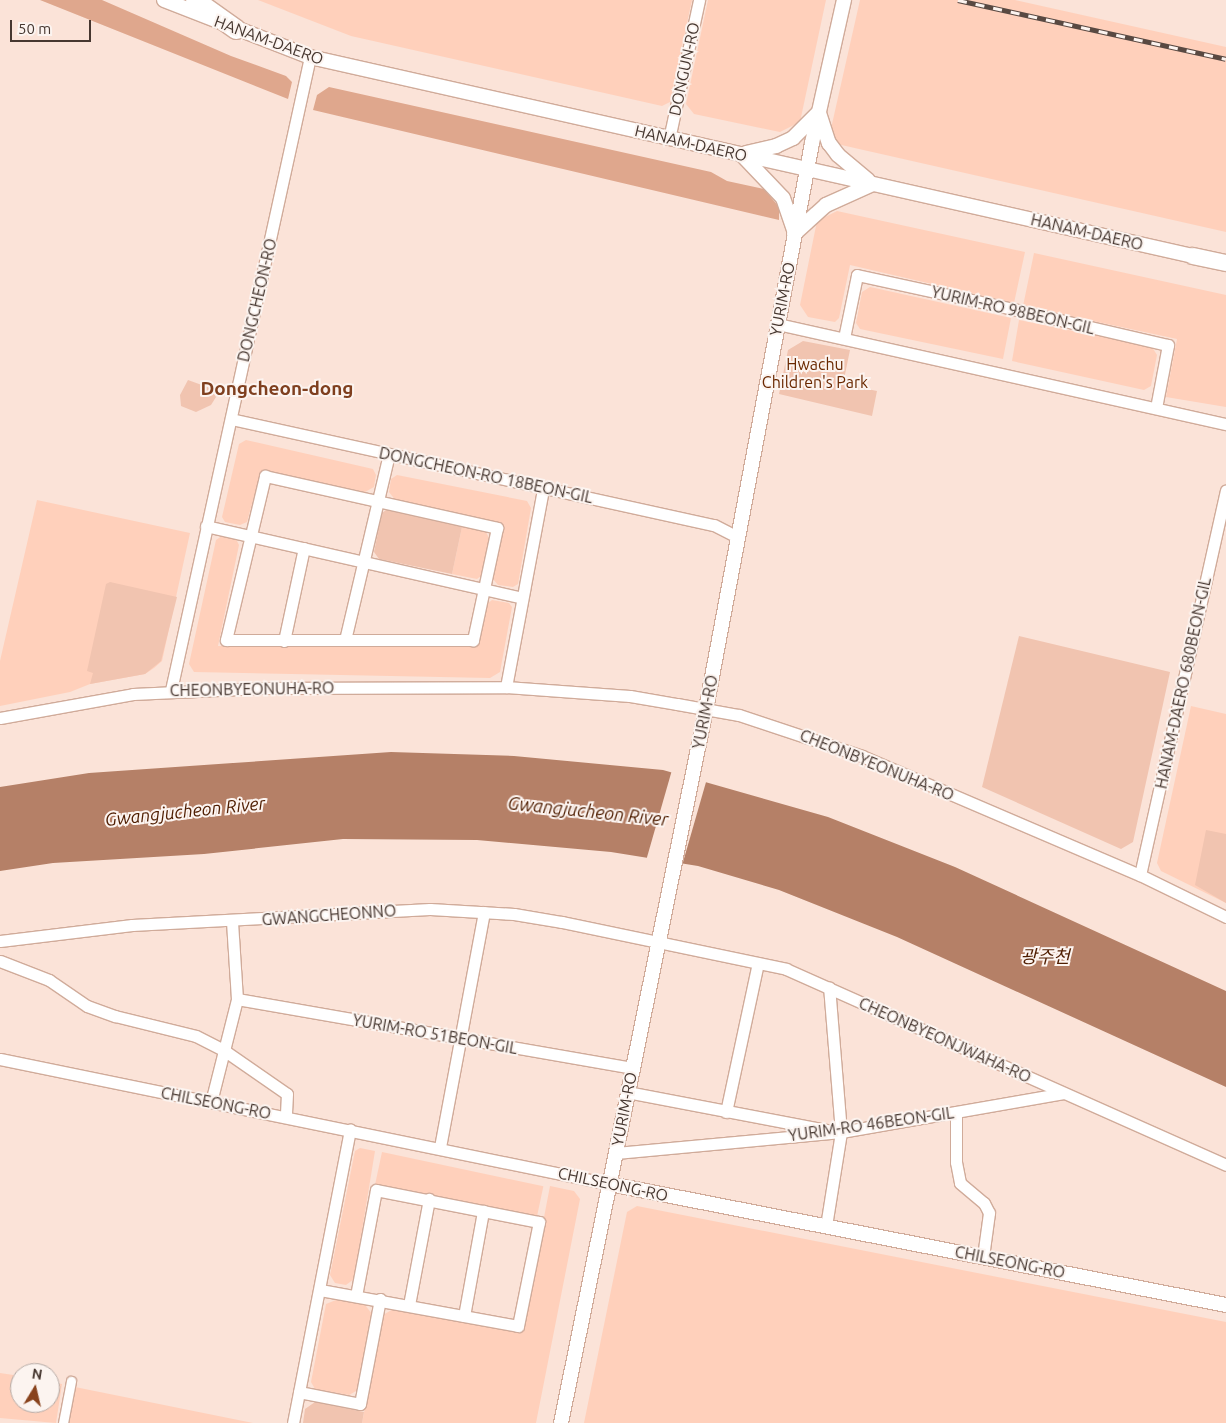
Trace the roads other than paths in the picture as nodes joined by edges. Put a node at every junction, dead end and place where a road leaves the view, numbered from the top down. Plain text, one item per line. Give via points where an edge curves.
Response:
1 (164, 0) edge
2 (195, 0) edge
3 (699, 0) edge
4 (844, 0) edge
5 (236, 29) junction
6 (310, 57) junction
7 (819, 112) junction
8 (669, 138) junction
9 (741, 154) junction
10 (806, 169) junction
11 (873, 184) junction
12 (794, 234) junction
13 (1193, 256) joint
14 (1226, 263) edge
15 (778, 324) junction
16 (844, 338) junction
17 (1156, 408) junction
18 (231, 419) junction
19 (1226, 424) edge
20 (389, 454) junction
21 (543, 489) junction
22 (1226, 490) edge
23 (378, 503) junction
24 (206, 526) junction
25 (248, 535) junction
26 (738, 537) junction
27 (304, 548) junction
28 (362, 561) junction
29 (484, 590) junction
30 (522, 598) junction
31 (345, 640) junction
32 (284, 641) junction
33 (506, 687) junction
34 (171, 690) junction
35 (706, 709) junction
36 (0, 718) edge
37 (1140, 876) junction
38 (484, 912) junction
39 (1226, 917) edge
40 (232, 921) junction
41 (658, 934) junction
42 (0, 941) edge
43 (0, 961) edge
44 (758, 963) junction
45 (829, 987) junction
46 (238, 999) junction
47 (460, 1038) junction
48 (224, 1051) junction
49 (0, 1059) edge
50 (632, 1068) junction
51 (627, 1092) junction
52 (1064, 1093) junction
53 (211, 1102) junction
54 (726, 1112) junction
55 (956, 1112) junction
56 (286, 1116) junction
57 (350, 1129) junction
58 (841, 1132) junction
59 (440, 1147) junction
60 (616, 1153) junction
61 (1226, 1165) edge
62 (610, 1184) junction
63 (428, 1199) junction
64 (483, 1211) junction
65 (826, 1226) junction
66 (983, 1257) junction
67 (320, 1290) junction
68 (356, 1296) junction
69 (380, 1299) junction
70 (409, 1305) junction
71 (1226, 1305) edge
72 (464, 1316) junction
73 (71, 1381) dead end
74 (299, 1392) junction
75 (63, 1423) edge
76 (293, 1423) edge
77 (561, 1423) edge

1 - 5 street, HANAM-DAERO
2 - 5 highway
3 - 8 street, DONGUN-RO
4 - 7 street, YURIM-RO
5 - 6 street, HANAM-DAERO
6 - 8 street, HANAM-DAERO
6 - 18 street, DONGCHEON-RO
7 - 9 street via 793,138 776,146
7 - 10 street, YURIM-RO
7 - 11 street via 829,142 838,156
8 - 9 street, HANAM-DAERO
9 - 10 street, HANAM-DAERO
9 - 12 street via 783,198
10 - 11 street, HANAM-DAERO
10 - 12 street, YURIM-RO
11 - 12 street via 826,205
11 - 13 street, HANAM-DAERO
12 - 15 street, YURIM-RO
13 - 14 main road, HANAM-DAERO
15 - 16 street
15 - 26 street, YURIM-RO
16 - 17 street
16 - 17 street, YURIM-RO 98BEON-GIL via 857,275 1017,310 1168,345
17 - 19 street
18 - 20 street, DONGCHEON-RO 18BEON-GIL
18 - 24 street, DONGCHEON-RO
20 - 21 street, DONGCHEON-RO 18BEON-GIL
20 - 23 street
21 - 26 street, DONGCHEON-RO 18BEON-GIL via 714,525
21 - 30 street
22 - 37 street, HANAM-DAERO 680BEON-GIL
23 - 25 street via 265,476
23 - 28 street
23 - 29 street via 497,528
24 - 25 street
24 - 34 street, DONGCHEON-RO
25 - 27 street
25 - 32 street via 226,640
26 - 35 street, YURIM-RO
27 - 28 street
27 - 32 street
28 - 29 street
28 - 31 street
29 - 30 street
29 - 31 street via 473,640
30 - 33 street
31 - 32 street
33 - 34 street, CHEONBYEONUHA-RO
33 - 35 street, CHEONBYEONUHA-RO via 630,696
34 - 36 street, CHEONBYEONUHA-RO
35 - 37 street, CHEONBYEONUHA-RO via 778,727 862,756
35 - 41 street, YURIM-RO
37 - 39 street, CHEONBYEONUHA-RO
38 - 40 street, GWANGCHEONNO via 422,910
38 - 41 street, GWANGCHEONNO
38 - 47 street
40 - 42 street, GWANGCHEONNO via 132,925
40 - 46 street
41 - 44 street, CHEONBYEONJWAHA-RO
41 - 50 street, YURIM-RO
43 - 48 street via 49,980 87,1006 196,1036
44 - 45 street, CHEONBYEONJWAHA-RO
44 - 54 street
45 - 52 street, CHEONBYEONJWAHA-RO
45 - 58 street
46 - 47 street, YURIM-RO 51BEON-GIL
46 - 48 street
47 - 50 street, YURIM-RO 51BEON-GIL
47 - 59 street
48 - 53 street
48 - 56 street via 287,1094
49 - 53 street, CHILSEONG-RO
50 - 51 street, YURIM-RO
51 - 54 street
51 - 60 street, YURIM-RO
52 - 55 street, YURIM-RO 46BEON-GIL
52 - 61 street, CHEONBYEONJWAHA-RO
53 - 56 street, CHILSEONG-RO
54 - 58 street
55 - 58 street, YURIM-RO 46BEON-GIL
55 - 66 street via 956,1162 960,1184 984,1202 989,1213
56 - 57 street, CHILSEONG-RO
57 - 59 street, CHILSEONG-RO
57 - 67 street
58 - 60 street, YURIM-RO 46BEON-GIL
58 - 65 street
59 - 62 street, CHILSEONG-RO
60 - 62 street, YURIM-RO
62 - 65 street, CHILSEONG-RO
62 - 77 street, YURIM-RO
63 - 64 street
63 - 68 street via 376,1190
63 - 70 street
64 - 72 street
64 - 72 street via 540,1222 518,1326
65 - 66 street, CHILSEONG-RO
66 - 71 street, CHILSEONG-RO
67 - 68 street
67 - 74 street
68 - 69 street
69 - 70 street
69 - 74 street via 360,1404
70 - 72 street
73 - 75 street
74 - 76 street

